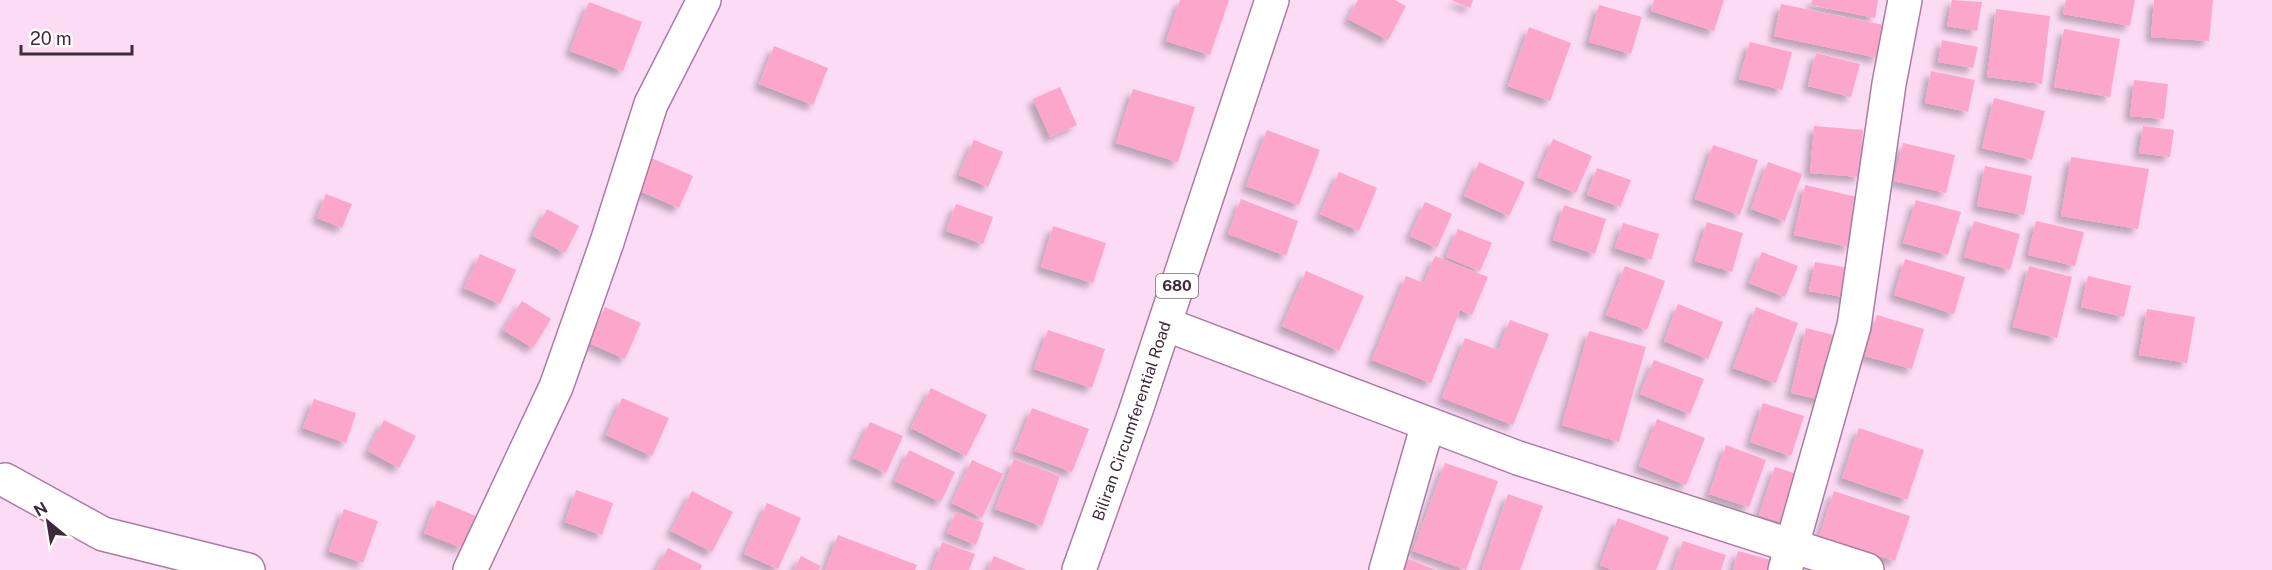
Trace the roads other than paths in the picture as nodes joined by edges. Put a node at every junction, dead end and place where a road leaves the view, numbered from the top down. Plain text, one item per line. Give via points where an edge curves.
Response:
1 (704, 0) edge
2 (1272, 0) edge
3 (1905, 0) edge
4 (1165, 324) junction
5 (1428, 424) junction
6 (5, 480) dead end
7 (1788, 558) edge
8 (248, 570) edge
9 (470, 570) edge
10 (1079, 570) edge
11 (1386, 570) edge
12 (1867, 570) edge

1 - 9 street via 651,105 555,387
2 - 4 street, Biliran Circumferential Road / 680
3 - 7 street via 1854,326
4 - 5 street
4 - 10 street, Biliran Circumferential Road / 680
5 - 7 street
5 - 11 street
6 - 8 street via 103,534
7 - 12 street

